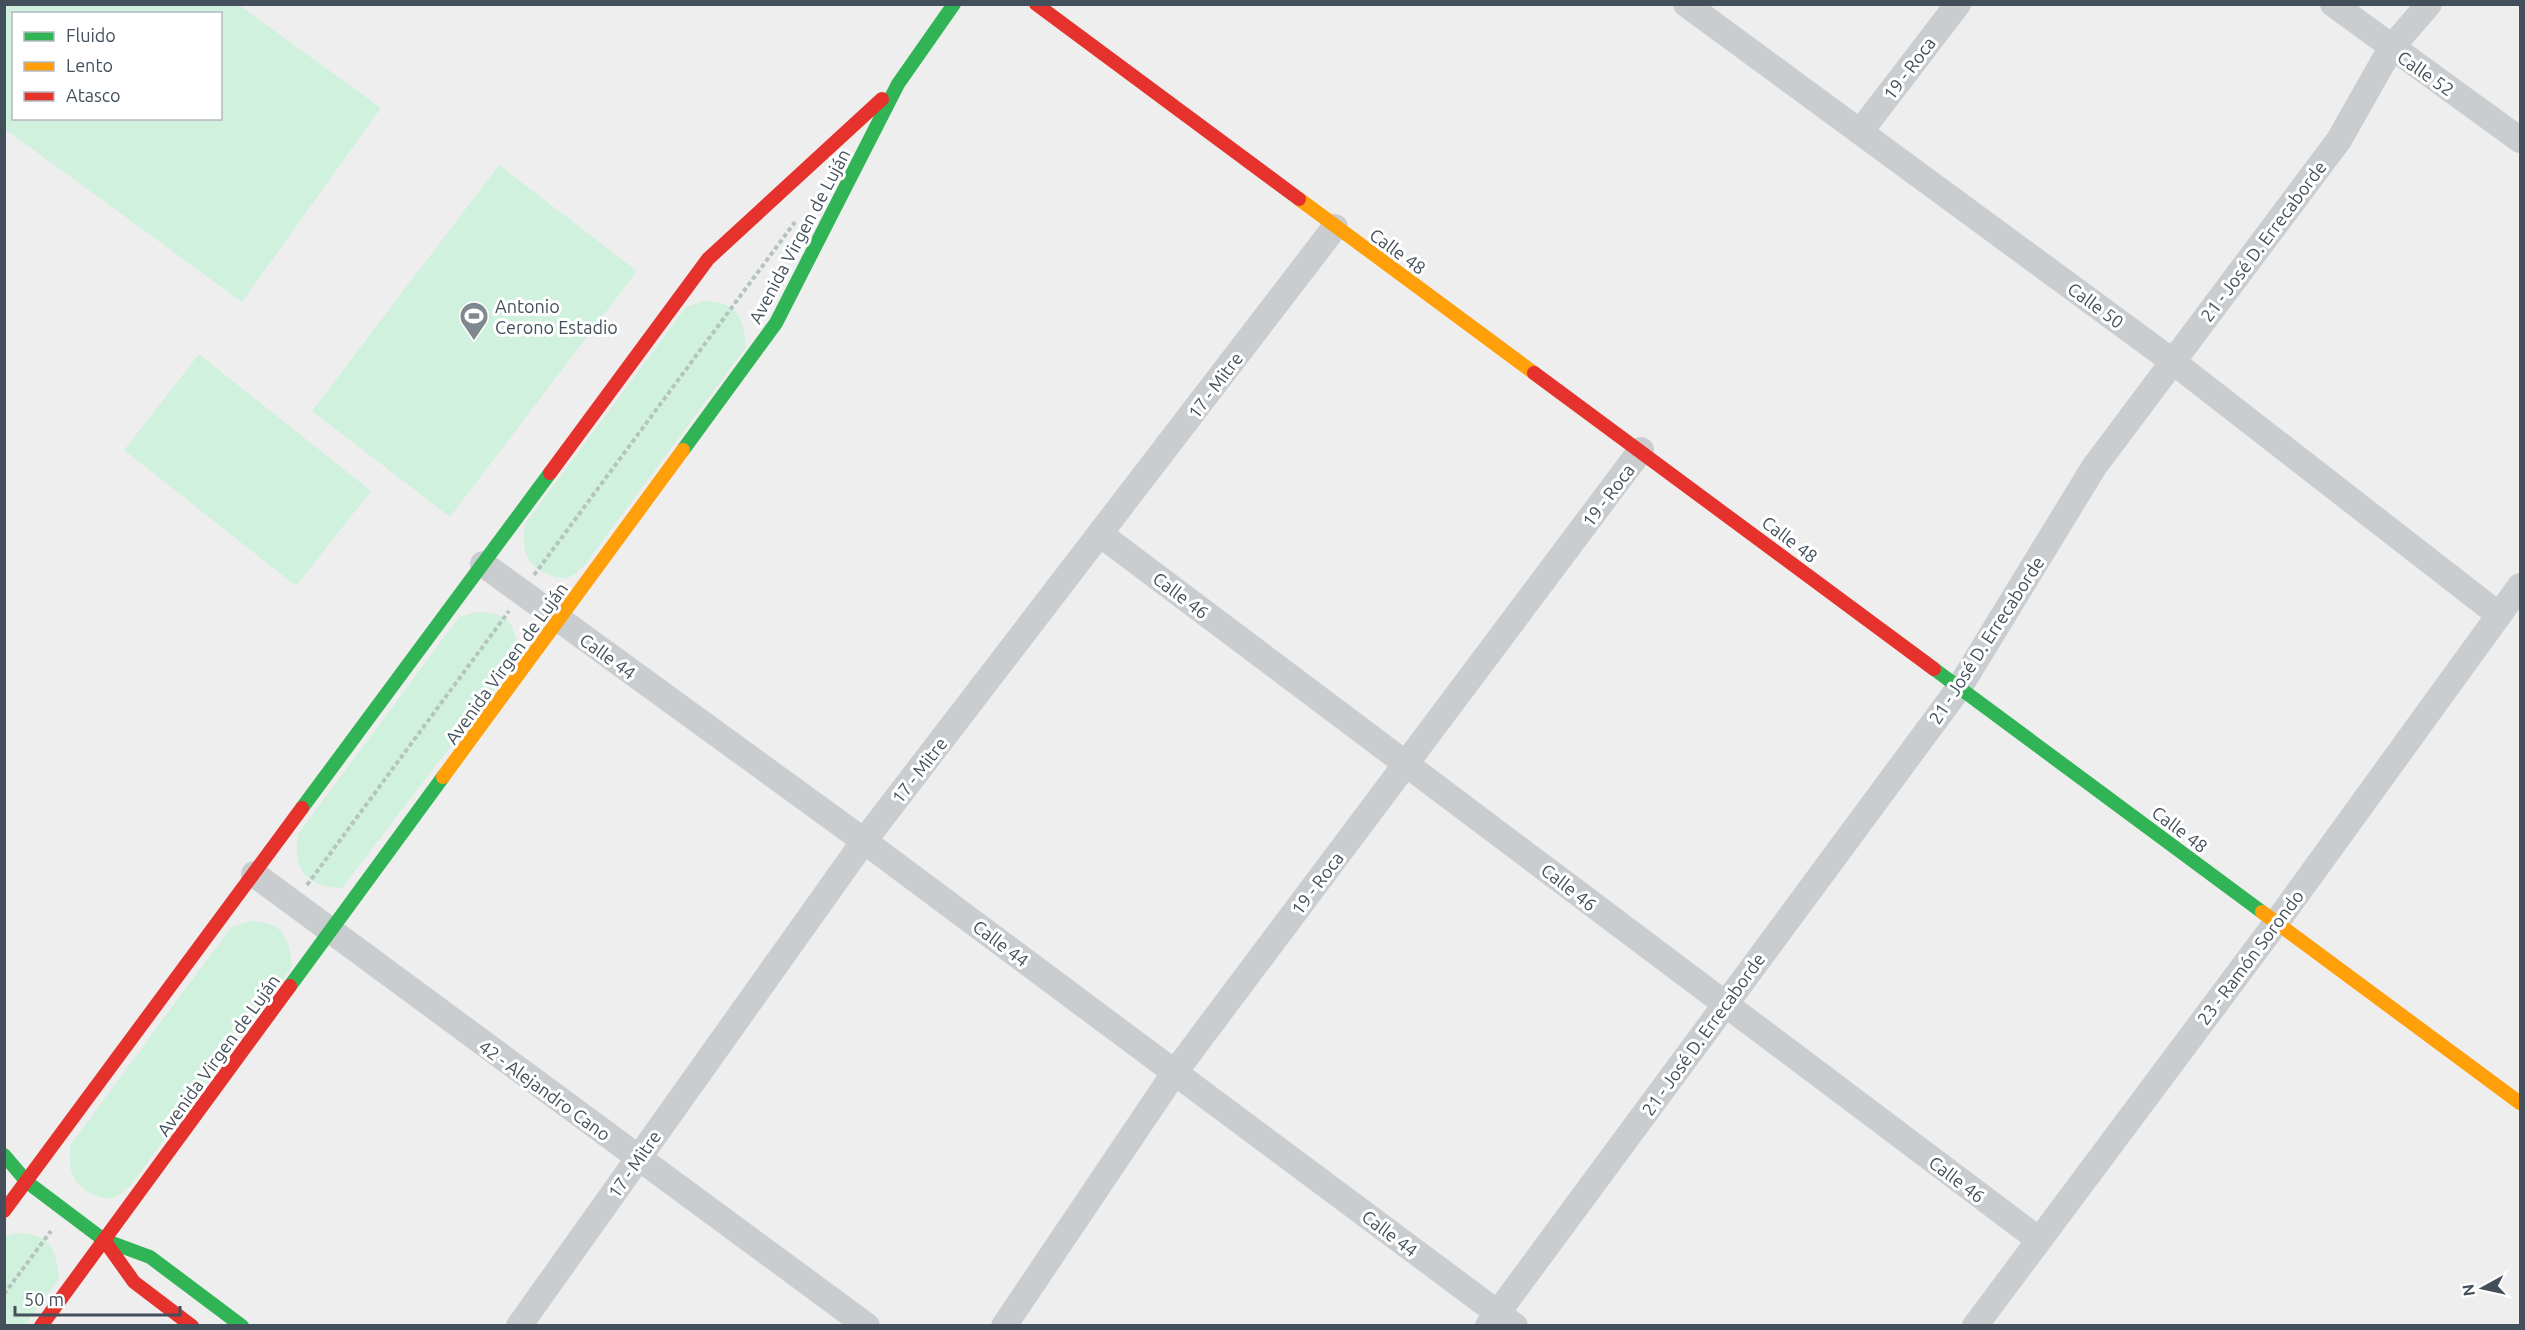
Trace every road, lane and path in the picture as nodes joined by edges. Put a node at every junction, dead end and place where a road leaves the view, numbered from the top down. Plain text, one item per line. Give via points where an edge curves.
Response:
1 (954, 4) edge
2 (1036, 4) edge
3 (1686, 4) edge
4 (1958, 4) edge
5 (2333, 4) edge
6 (2429, 4) edge
7 (2391, 48) junction
8 (898, 84) junction
9 (1860, 132) junction
10 (2520, 140) edge
11 (798, 218) dead end
12 (1335, 227) junction
13 (2172, 361) junction
14 (1641, 450) junction
15 (1100, 534) junction
16 (483, 564) junction
17 (2520, 586) edge
18 (522, 593) junction
19 (2499, 615) junction
20 (559, 621) junction
21 (1959, 688) junction
22 (1407, 762) junction
23 (864, 841) junction
24 (254, 874) junction
25 (294, 904) junction
26 (2276, 922) junction
27 (332, 932) junction
28 (1724, 1005) junction
29 (1175, 1072) junction
30 (2520, 1103) edge
31 (4, 1155) edge
32 (638, 1158) junction
33 (4, 1174) edge
34 (27, 1182) junction
35 (4, 1211) edge
36 (66, 1211) junction
37 (2038, 1239) junction
38 (104, 1240) junction
39 (4, 1294) edge
40 (1500, 1321) edge
41 (41, 1326) edge
42 (192, 1326) edge
43 (242, 1326) edge
44 (519, 1326) edge
45 (867, 1326) edge
46 (1004, 1326) edge
47 (1975, 1326) edge

1 - 8 street, Avenida Virgen de Luján
2 - 12 street, Calle 48
3 - 9 street, Calle 50
4 - 9 street, 19 - Roca
5 - 7 street, Calle 52
6 - 7 street, 21 - José D. Errecaborde
7 - 10 street, Calle 52
7 - 13 street, 21 - José D. Errecaborde via 2339,140
8 - 16 street, Avenida Virgen de Luján via 708,259
8 - 20 street, Avenida Virgen de Luján via 776,323
9 - 13 street, Calle 50
11 - 18 path
12 - 14 street, Calle 48
12 - 15 street, 17 - Mitre
13 - 19 street, Calle 50
13 - 21 street, 21 - José D. Errecaborde via 2094,467
14 - 21 street, Calle 48
14 - 22 street, 19 - Roca
15 - 22 street, Calle 46
15 - 23 street, 17 - Mitre
16 - 18 street, Calle 44
16 - 24 street, Avenida Virgen de Luján
17 - 19 street, 23 - Ramón Sorondo
18 - 20 street, Calle 44
18 - 25 path
19 - 26 street, 23 - Ramón Sorondo
20 - 23 street, Calle 44
20 - 27 street, Avenida Virgen de Luján
21 - 26 street, Calle 48
21 - 28 street, 21 - José D. Errecaborde
22 - 28 street, Calle 46
22 - 29 street, 19 - Roca
23 - 29 street, Calle 44
23 - 32 street, 17 - Mitre
24 - 25 street, 42 - Alejandro Cano
24 - 34 street, Avenida Virgen de Luján
25 - 27 street, 42 - Alejandro Cano
26 - 30 street, Calle 48
26 - 37 street, 23 - Ramón Sorondo
27 - 32 street, 42 - Alejandro Cano
27 - 38 street, Avenida Virgen de Luján
28 - 37 street, Calle 46
28 - 40 street, 21 - José D. Errecaborde
29 - 40 street, Calle 44
29 - 46 street, 19 - Roca
31 - 34 street
32 - 44 street, 17 - Mitre
32 - 45 street, 42 - Alejandro Cano
33 - 34 street
34 - 35 street, Avenida Virgen de Luján
34 - 36 street
36 - 38 street
36 - 39 path
37 - 47 street, 23 - Ramón Sorondo
38 - 41 street, Avenida Virgen de Luján
38 - 42 street via 134,1282
38 - 43 street via 150,1257

